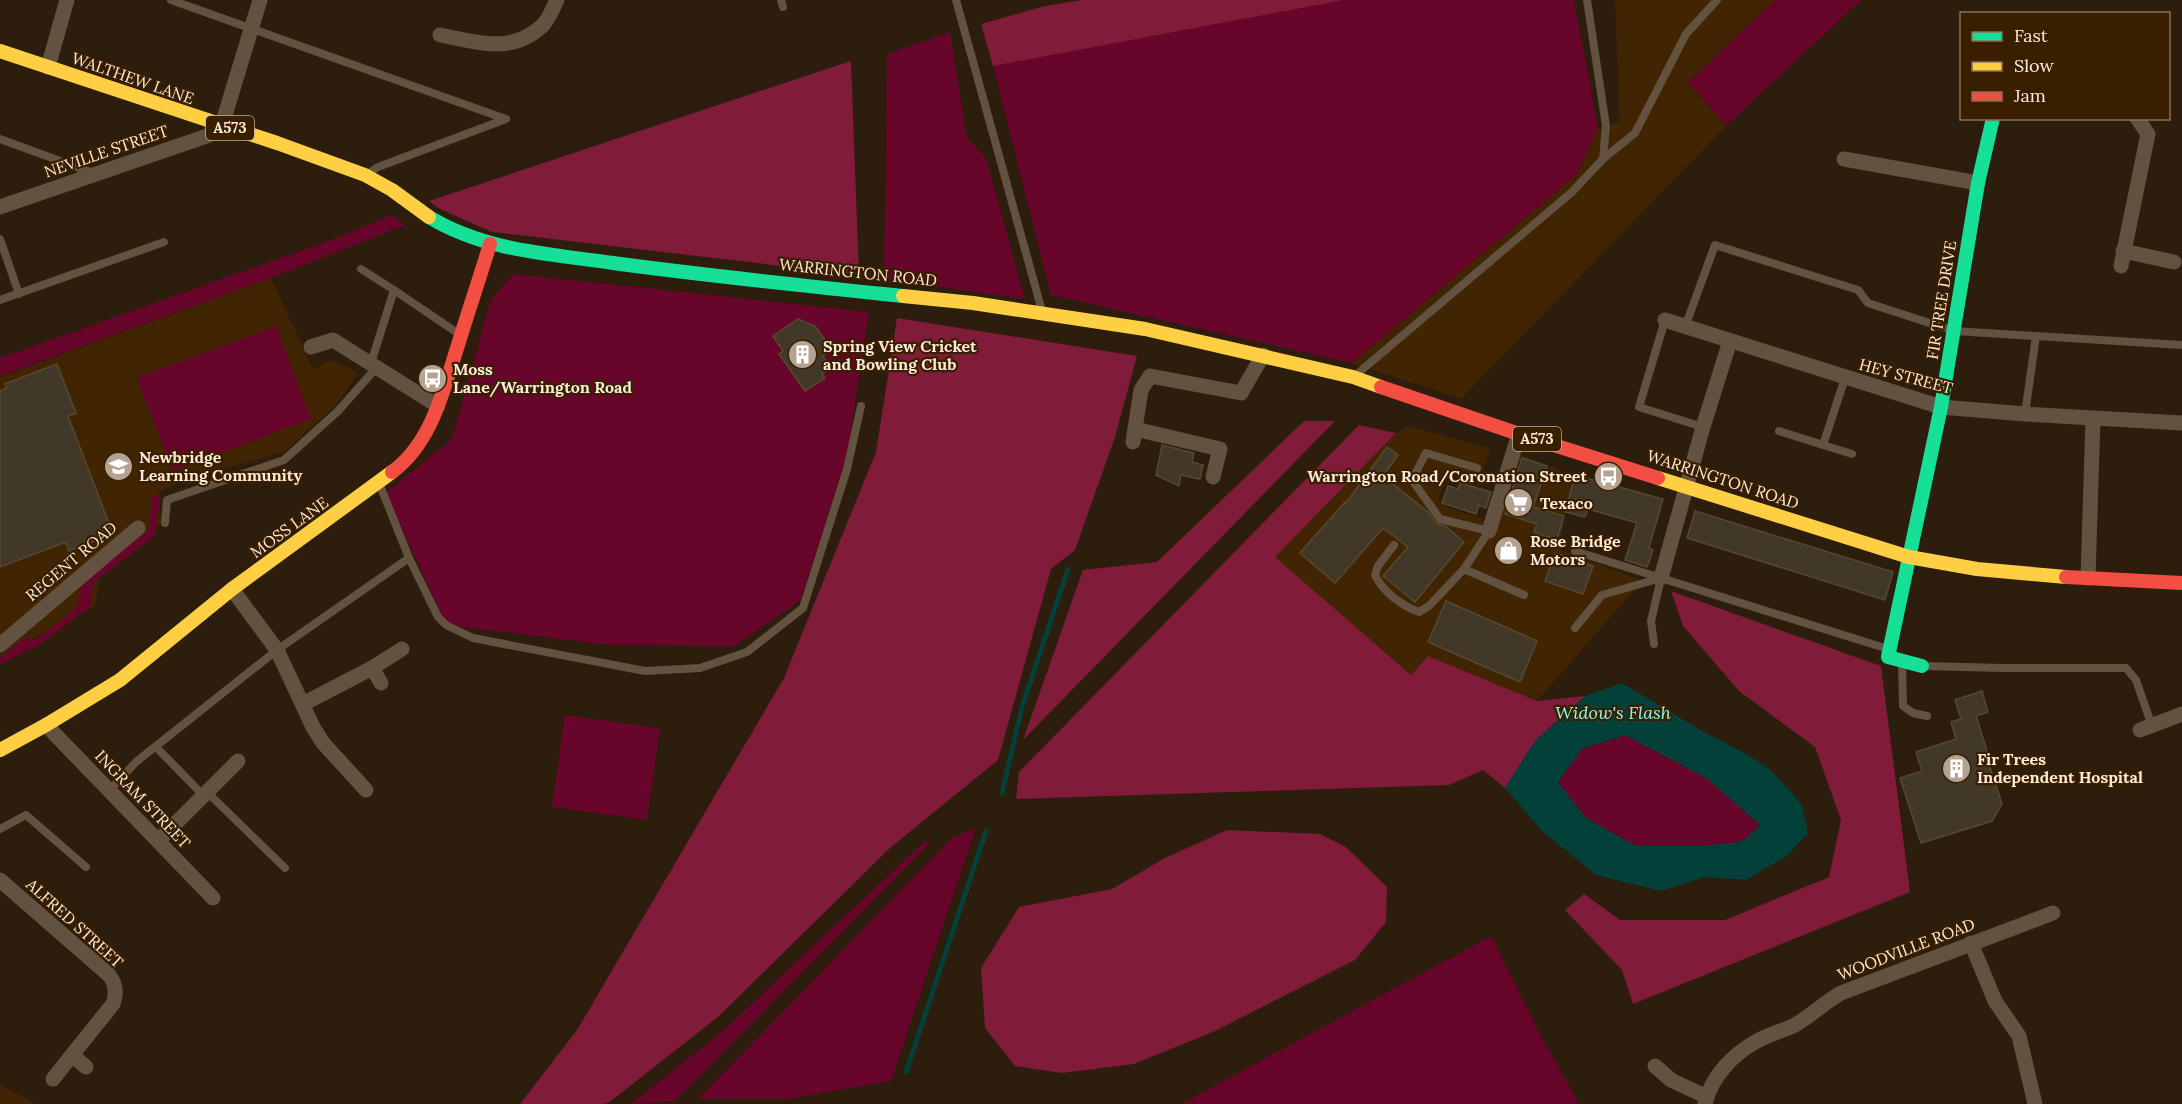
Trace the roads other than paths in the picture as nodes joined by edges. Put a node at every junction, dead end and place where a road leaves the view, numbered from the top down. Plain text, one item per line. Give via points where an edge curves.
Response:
1 (67, 0) edge
2 (171, 0) edge
3 (261, 0) edge
4 (557, 0) edge
5 (956, 0) edge
6 (1587, 0) edge
7 (1717, 0) edge
8 (252, 27) junction
9 (440, 35) dead end
10 (0, 51) edge
11 (48, 66) junction
12 (1993, 120) edge
13 (2138, 120) edge
14 (222, 125) junction
15 (0, 140) edge
16 (1603, 159) junction
17 (1844, 159) dead end
18 (94, 174) junction
19 (365, 176) junction
20 (1978, 183) junction
21 (3, 205) edge
22 (449, 229) joint
23 (0, 239) edge
24 (164, 242) dead end
25 (489, 244) junction
26 (2178, 262) edge
27 (361, 269) dead end
28 (394, 290) junction
29 (19, 294) junction
30 (0, 300) edge
31 (1043, 313) junction
32 (1665, 320) joint
33 (1684, 327) junction
34 (1954, 331) junction
35 (460, 335) junction
36 (2036, 336) junction
37 (1730, 342) junction
38 (2182, 345) edge
39 (311, 347) dead end
40 (1263, 355) junction
41 (374, 365) junction
42 (1353, 377) junction
43 (1845, 378) junction
44 (438, 406) junction
45 (861, 406) dead end
46 (1941, 407) junction
47 (2025, 414) junction
48 (2092, 418) junction
49 (2182, 423) edge
50 (1703, 427) junction
51 (1779, 431) dead end
52 (1519, 434) junction
53 (1823, 445) junction
54 (1852, 454) dead end
55 (1477, 468) dead end
56 (1213, 477) dead end
57 (379, 482) junction
58 (1686, 486) junction
59 (165, 523) dead end
60 (138, 528) dead end
61 (1488, 531) junction
62 (1394, 544) dead end
63 (1575, 551) dead end
64 (1909, 557) junction
65 (409, 558) junction
66 (1464, 568) junction
67 (1661, 578) junction
68 (2088, 578) junction
69 (2182, 583) edge
70 (232, 589) junction
71 (1524, 596) dead end
72 (1575, 628) dead end
73 (1654, 644) dead end
74 (0, 645) edge
75 (402, 649) dead end
76 (277, 650) junction
77 (1889, 650) junction
78 (1902, 661) junction
79 (1922, 666) joint
80 (372, 668) junction
81 (381, 683) dead end
82 (303, 704) junction
83 (2182, 714) edge
84 (1927, 716) dead end
85 (46, 725) junction
86 (2146, 728) joint
87 (156, 747) junction
88 (0, 750) edge
89 (238, 760) dead end
90 (366, 790) dead end
91 (109, 791) junction
92 (205, 794) junction
93 (0, 829) edge
94 (158, 841) junction
95 (86, 867) dead end
96 (285, 868) dead end
97 (0, 880) edge
98 (213, 898) dead end
99 (2053, 913) dead end
100 (1971, 943) junction
101 (72, 1055) junction
102 (1655, 1066) dead end
103 (86, 1067) dead end
104 (53, 1079) dead end
105 (1706, 1101) edge
106 (2035, 1104) edge

1 - 11 street
2 - 8 lane
3 - 8 street
4 - 9 street via 544,24 518,42 494,46
5 - 31 lane
6 - 16 lane via 1606,126
7 - 16 lane via 1686,34 1635,133
8 - 14 street
8 - 19 lane via 506,119 378,167
10 - 11 main road, WALTHEW LANE / A573
11 - 14 main road, WALTHEW LANE / A573
12 - 20 main road, FIR TREE DRIVE
13 - 26 street via 2148,134 2122,258
14 - 18 street, NEVILLE STREET via 207,136
14 - 19 main road, WALTHEW LANE / A573
15 - 18 lane
16 - 42 lane via 1572,192
17 - 20 street
18 - 21 street, NEVILLE STREET
19 - 22 main road, WALTHEW LANE / A573
20 - 34 main road, FIR TREE DRIVE
22 - 25 main road, WARRINGTON ROAD / A573
23 - 29 lane
24 - 29 lane
25 - 31 main road, WARRINGTON ROAD / A573 via 686,273
25 - 35 main road, MOSS LANE
27 - 28 lane
28 - 35 lane
28 - 41 lane
29 - 30 lane
31 - 40 main road, WARRINGTON ROAD / A573 via 1145,329
32 - 33 street, HEY STREET
32 - 50 lane via 1639,407
33 - 34 lane via 1715,245 1858,290 1868,303
33 - 37 street, HEY STREET
34 - 36 lane
34 - 46 main road, FIR TREE DRIVE
35 - 44 main road, MOSS LANE
36 - 38 lane
36 - 47 lane
37 - 43 street, HEY STREET
37 - 50 street
39 - 41 street via 333,340
40 - 42 main road, WARRINGTON ROAD / A573
40 - 56 street via 1241,393 1150,376 1141,390 1134,435 1220,449
41 - 44 street
41 - 59 lane via 338,411 284,460 167,500
42 - 52 main road, WARRINGTON ROAD / A573
43 - 46 street, HEY STREET
43 - 53 lane
44 - 57 main road, MOSS LANE via 416,448
45 - 65 lane via 847,470 803,608 747,652 700,669 645,671 473,638 438,617
46 - 47 street, HEY STREET
46 - 64 main road, FIR TREE DRIVE
47 - 48 street, HEY STREET
48 - 49 street, HEY STREET
48 - 68 street
50 - 58 street
51 - 53 lane
52 - 58 main road, WARRINGTON ROAD / A573
52 - 61 street
53 - 54 lane
55 - 61 lane via 1426,453 1412,480 1440,519
57 - 65 lane
57 - 70 main road, MOSS LANE
58 - 64 main road, WARRINGTON ROAD / A573
58 - 67 street
60 - 74 street, REGENT ROAD
61 - 66 lane
62 - 66 lane via 1375,575 1380,585 1407,608 1419,612 1429,606
63 - 67 lane
64 - 68 main road, WARRINGTON ROAD / A573 via 1975,569
64 - 77 main road, FIR TREE DRIVE
65 - 76 lane
66 - 71 lane
67 - 72 lane via 1602,595
67 - 73 lane via 1651,621
67 - 77 lane
68 - 69 main road, WARRINGTON ROAD / A573
70 - 76 street
70 - 85 main road, MOSS LANE via 120,680
75 - 80 street
76 - 82 street
76 - 87 lane
77 - 78 main road via 1888,657
78 - 79 main road
78 - 84 lane via 1903,706
79 - 86 lane via 2126,668 2136,680
80 - 81 street
80 - 82 street
82 - 90 street via 323,743
83 - 86 street
85 - 88 main road, MOSS LANE
85 - 91 street, INGRAM STREET
87 - 91 lane
87 - 92 lane
89 - 92 street
91 - 94 street, INGRAM STREET
92 - 94 street
92 - 96 lane
93 - 95 lane via 26,815
94 - 98 street, INGRAM STREET
97 - 101 street, ALFRED STREET via 114,981 113,1004
99 - 100 street, WOODVILLE ROAD
100 - 105 street, WOODVILLE ROAD via 1851,988 1795,1025 1758,1040 1727,1064
100 - 106 street via 1995,1001 2019,1036
101 - 103 street
101 - 104 street, ALFRED STREET
102 - 105 street

